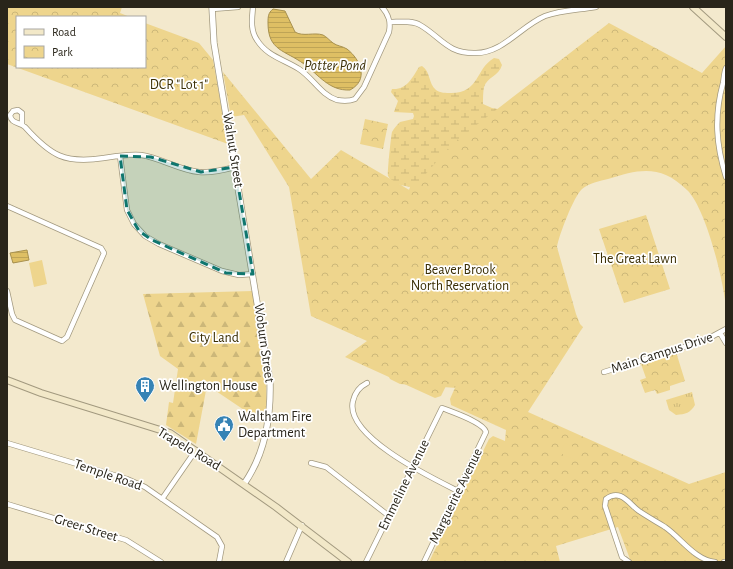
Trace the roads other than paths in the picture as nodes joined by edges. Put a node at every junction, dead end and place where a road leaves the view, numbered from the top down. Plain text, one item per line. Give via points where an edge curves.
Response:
1 (238, 7) edge
2 (253, 7) edge
3 (382, 7) edge
4 (596, 7) edge
5 (694, 7) edge
6 (212, 8) edge
7 (390, 22) junction
8 (726, 37) edge
9 (726, 68) edge
10 (725, 77) edge
11 (22, 124) dead end
12 (120, 156) junction
13 (235, 167) junction
14 (726, 177) edge
15 (7, 206) edge
16 (253, 274) junction
17 (7, 291) edge
18 (256, 293) joint
19 (726, 329) edge
20 (720, 333) junction
21 (726, 343) edge
22 (604, 372) dead end
23 (7, 380) edge
24 (367, 383) dead end
25 (485, 429) joint
26 (7, 443) edge
27 (196, 450) junction
28 (311, 463) dead end
29 (412, 468) junction
30 (244, 484) junction
31 (458, 491) junction
32 (162, 498) junction
33 (7, 504) edge
34 (388, 516) junction
35 (302, 525) junction
36 (345, 561) edge
37 (161, 562) edge
38 (219, 562) edge
39 (286, 562) edge
40 (366, 562) edge
41 (424, 562) edge
42 (629, 562) edge
43 (715, 562) edge

1 - 6 street
2 - 7 street via 252,28 255,38 265,51 299,69 319,88 338,100 355,99 360,94 389,32
3 - 7 street
4 - 7 street via 560,11 543,17 497,47 476,53 450,48 419,24
5 - 8 main road
6 - 13 street, Walnut Street via 214,43
9 - 10 street
10 - 14 street via 718,107 716,134
11 - 12 street via 39,144 63,158 88,160
12 - 13 street via 151,157 201,172
12 - 16 street via 127,210 142,234 222,271 239,275
13 - 16 street, Walnut Street
15 - 17 street via 101,248 104,253 67,337 62,341 16,320 12,314
16 - 18 street, Walnut Street
18 - 30 street, Woburn Street via 269,364 270,405 262,446 252,472
19 - 20 street, Main Campus Drive
20 - 21 street
20 - 22 street, Main Campus Drive
23 - 27 main road, Trapelo Road via 162,430
24 - 29 street via 361,386 354,397 352,406 356,422
25 - 29 street, Emmeline Avenue via 442,408
25 - 31 street, Marguerite Avenue via 483,439
26 - 32 street, Temple Road via 127,479
27 - 30 main road, Trapelo Road
27 - 32 street
28 - 34 street via 326,467
29 - 31 street
29 - 34 street, Emmeline Avenue
30 - 35 main road, Trapelo Road
31 - 41 street, Marguerite Avenue
32 - 38 street, Temple Road via 217,537 222,546
33 - 37 street, Greer Street via 126,540
34 - 40 street, Emmeline Avenue
35 - 36 main road, Trapelo Road
35 - 39 street
42 - 43 street via 622,557 605,502 609,497 622,496 704,559

